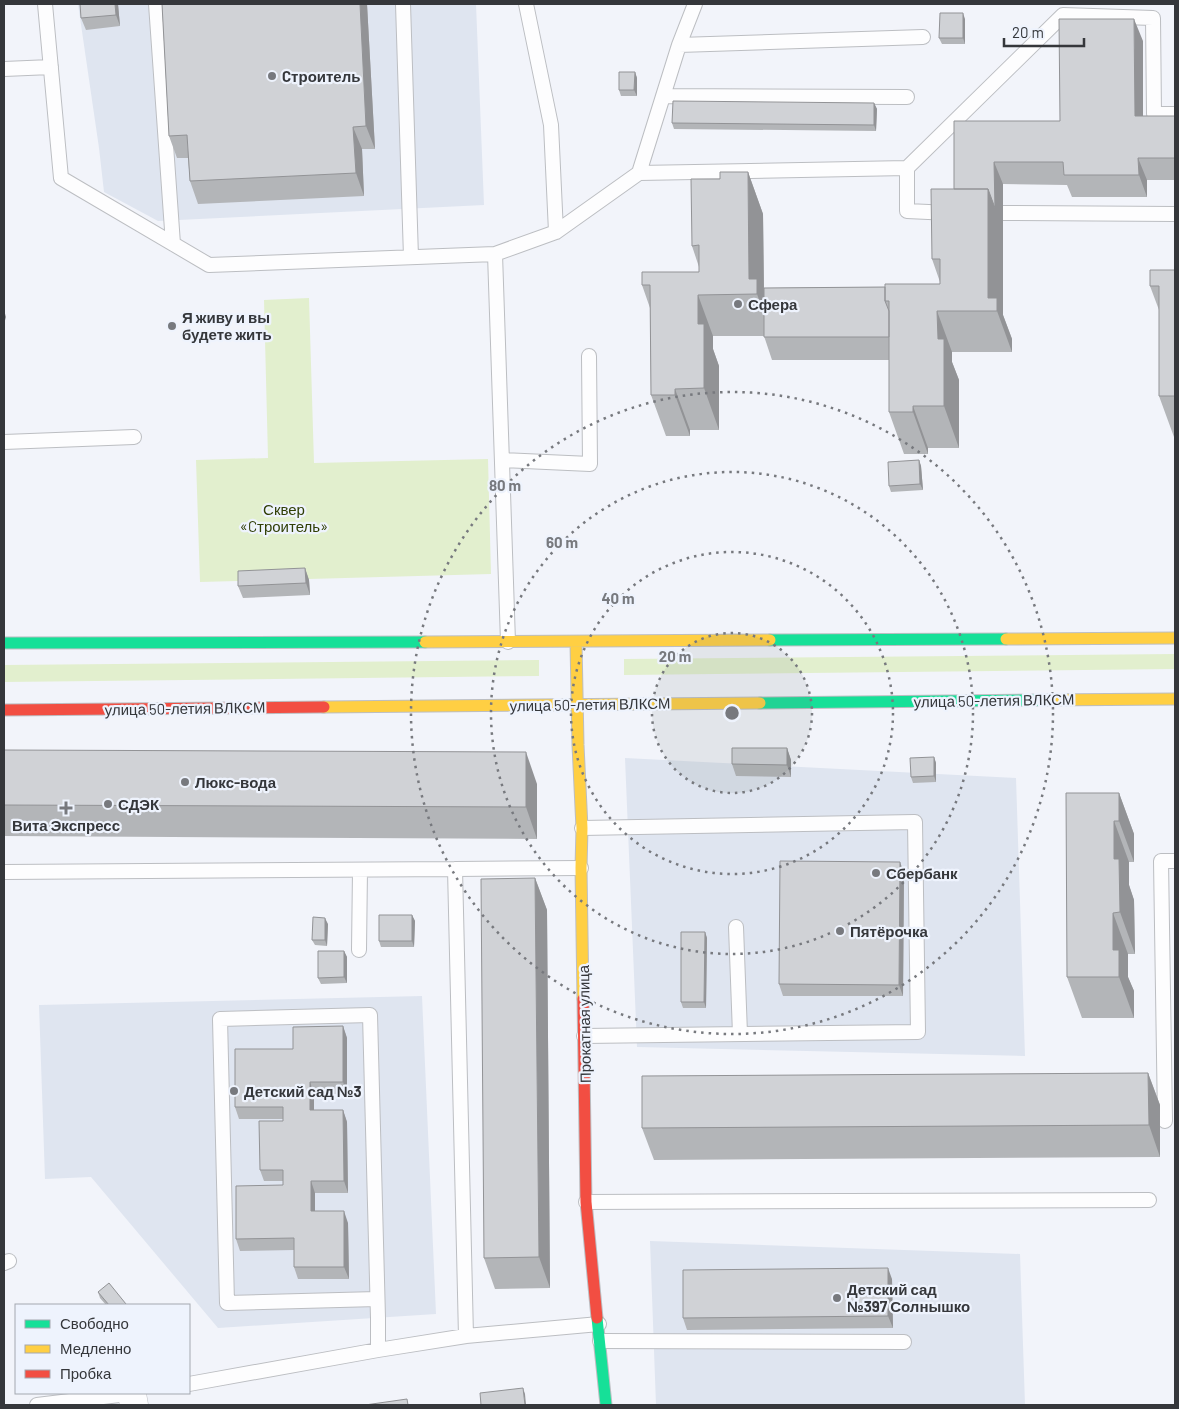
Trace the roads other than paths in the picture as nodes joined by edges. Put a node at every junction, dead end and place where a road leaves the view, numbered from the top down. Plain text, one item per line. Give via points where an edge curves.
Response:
1 (46, 4) edge
2 (156, 4) edge
3 (403, 4) edge
4 (526, 4) edge
5 (695, 4) edge
6 (923, 37) dead end
7 (679, 45) junction
8 (51, 67) junction
9 (4, 69) edge
10 (663, 96) junction
11 (907, 98) dead end
12 (1175, 114) edge
13 (907, 168) junction
14 (639, 172) junction
15 (962, 213) edge
16 (1003, 213) dead end
17 (1175, 214) edge
18 (556, 232) junction
19 (173, 244) junction
20 (495, 254) junction
21 (410, 257) junction
22 (589, 356) dead end
23 (134, 438) dead end
24 (4, 442) edge
25 (502, 460) junction
26 (1175, 638) edge
27 (508, 642) junction
28 (576, 642) junction
29 (4, 643) edge
30 (1175, 698) edge
31 (577, 705) junction
32 (4, 710) edge
33 (582, 828) junction
34 (1175, 861) edge
35 (581, 868) junction
36 (455, 869) junction
37 (360, 870) junction
38 (4, 872) edge
39 (736, 928) dead end
40 (359, 950) dead end
41 (740, 1034) junction
42 (584, 1036) junction
43 (1165, 1121) dead end
44 (1149, 1200) dead end
45 (586, 1202) junction
46 (378, 1300) junction
47 (599, 1324) junction
48 (466, 1336) junction
49 (600, 1341) junction
50 (904, 1342) dead end
51 (378, 1350) junction
52 (190, 1384) edge
53 (135, 1397) edge
54 (37, 1405) edge
55 (606, 1405) edge

1 - 8 lane
2 - 19 lane
3 - 21 lane
4 - 18 lane via 551,125
5 - 7 lane
6 - 7 lane
7 - 10 lane
8 - 9 lane
8 - 19 lane via 61,178
10 - 11 lane
10 - 14 lane
12 - 13 lane via 1154,114 1153,18 1063,15
13 - 14 lane
13 - 15 lane via 907,212
14 - 18 lane
16 - 17 lane
18 - 20 lane
19 - 21 lane via 209,266
20 - 21 lane
20 - 25 lane
22 - 25 lane via 590,464
23 - 24 lane
25 - 27 lane
26 - 28 main road
27 - 28 main road
27 - 29 main road
28 - 31 main road, Прокатная улица
30 - 31 main road, улица 50-летия ВЛКСМ
31 - 32 main road, улица 50-летия ВЛКСМ
31 - 33 main road, Прокатная улица
33 - 35 main road, Прокатная улица
33 - 41 lane via 914,822 918,1032
34 - 43 lane via 1161,861
35 - 36 lane
35 - 42 main road, Прокатная улица
36 - 37 lane
36 - 48 lane
37 - 38 lane
37 - 40 lane
39 - 41 lane
41 - 42 lane
42 - 45 main road, Прокатная улица
44 - 45 lane
45 - 47 main road, Прокатная улица
46 - 46 lane via 370,1015 220,1019 228,1303
46 - 51 lane
47 - 48 lane
47 - 49 main road, Прокатная улица
48 - 51 lane
49 - 50 lane
49 - 55 main road, Прокатная улица
51 - 52 lane
53 - 54 lane

